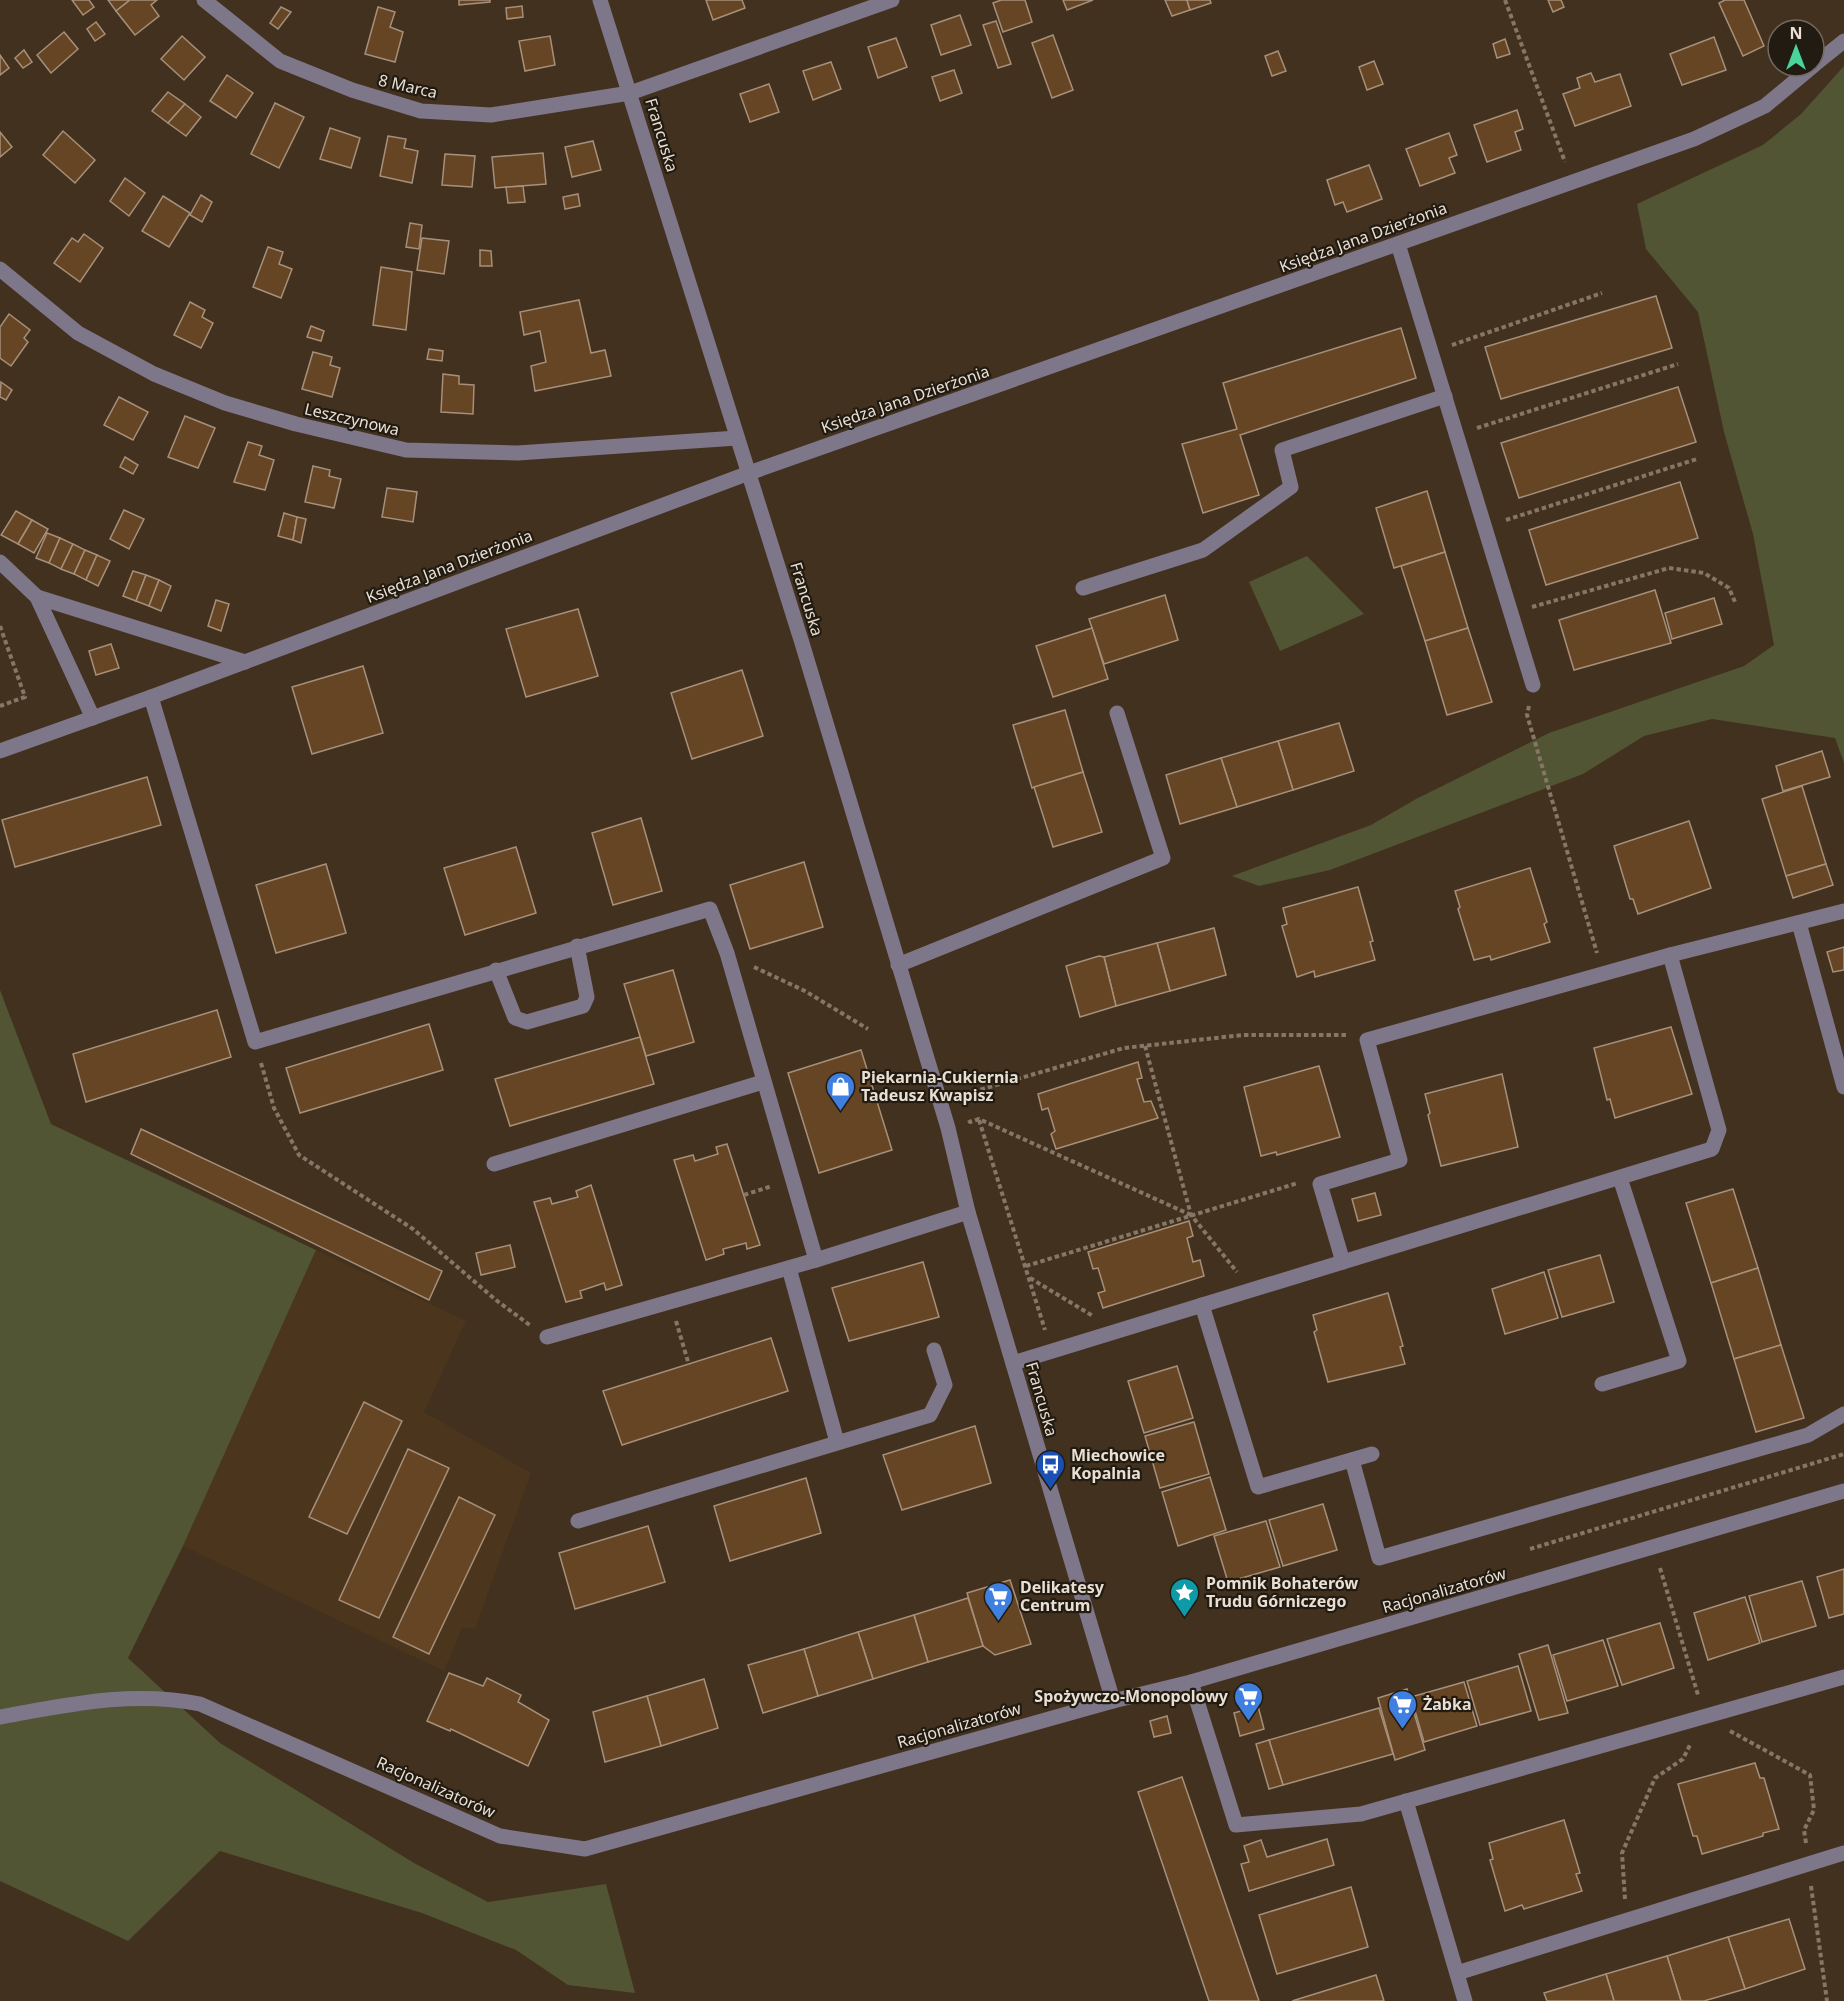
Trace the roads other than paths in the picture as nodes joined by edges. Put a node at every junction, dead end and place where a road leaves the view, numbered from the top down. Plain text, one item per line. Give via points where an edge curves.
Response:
1 (204, 0) edge
2 (600, 0) edge
3 (892, 0) edge
4 (1844, 41) edge
5 (1826, 56) edge
6 (1799, 78) edge
7 (630, 93) junction
8 (1398, 244) junction
9 (0, 269) edge
10 (1445, 396) junction
11 (737, 438) junction
12 (749, 473) junction
13 (0, 562) edge
14 (1083, 588) dead end
15 (37, 597) junction
16 (245, 662) junction
17 (1533, 685) road end
18 (151, 697) junction
19 (1117, 713) dead end
20 (93, 717) junction
21 (0, 751) edge
22 (1844, 911) edge
23 (1799, 923) junction
24 (577, 946) junction
25 (1670, 955) junction
26 (898, 965) junction
27 (496, 969) junction
28 (763, 1082) junction
29 (1844, 1087) edge
30 (494, 1164) dead end
31 (1620, 1178) junction
32 (968, 1212) junction
33 (816, 1260) junction
34 (1343, 1262) junction
35 (789, 1268) junction
36 (1202, 1305) junction
37 (547, 1337) road end
38 (934, 1350) dead end
39 (1013, 1363) junction
40 (1602, 1384) dead end
41 (1844, 1414) edge
42 (837, 1442) junction
43 (1372, 1454) dead end
44 (1352, 1460) junction
45 (1844, 1491) edge
46 (578, 1521) dead end
47 (1844, 1677) edge
48 (1191, 1682) junction
49 (1113, 1701) junction
50 (0, 1717) edge
51 (1406, 1801) junction
52 (1844, 1853) edge
53 (1457, 1973) junction
54 (1465, 2001) edge

1 - 7 street, 8 Marca via 280,61 352,90 421,111 491,115
2 - 7 street, Francuska
3 - 7 street, 8 Marca
4 - 5 street, Księdza Jana Dzierżonia
6 - 8 street, Księdza Jana Dzierżonia via 1765,105 1694,139
7 - 11 street, Francuska
8 - 10 street
8 - 12 street, Księdza Jana Dzierżonia
9 - 11 street, Leszczynowa via 78,333 154,374 235,406 406,450 518,453
10 - 14 street via 1282,450 1291,487 1203,550
10 - 17 street
11 - 12 street, Francuska
12 - 16 street, Księdza Jana Dzierżonia
12 - 26 street, Francuska
13 - 15 street
15 - 16 street
15 - 20 street
16 - 18 street, Księdza Jana Dzierżonia
18 - 20 street, Księdza Jana Dzierżonia
18 - 27 street via 255,1042
19 - 26 street via 1163,858
20 - 21 street, Księdza Jana Dzierżonia
22 - 23 street
23 - 25 street
23 - 29 street
24 - 27 street
24 - 27 street via 587,997 583,1006 527,1022 514,1017
24 - 28 street via 710,909 727,953
25 - 31 street via 1719,1130 1712,1149
25 - 34 street via 1367,1040 1400,1160 1320,1184
26 - 32 street, Francuska via 948,1128
28 - 30 street
28 - 33 street
31 - 34 street
31 - 40 street via 1679,1361
32 - 33 street
32 - 39 street, Francuska
33 - 35 street
34 - 36 street
35 - 37 street
35 - 42 street
36 - 39 street
36 - 44 street via 1258,1487
38 - 42 street via 945,1385 930,1415
39 - 49 street, Francuska
41 - 44 street via 1808,1435 1379,1558
42 - 46 street
43 - 44 street
45 - 48 street, Racjonalizatorów
47 - 51 street
48 - 49 street, Racjonalizatorów
48 - 51 street via 1236,1825 1361,1814
49 - 50 street, Racjonalizatorów via 585,1849 500,1836 200,1704 172,1698 109,1698
51 - 53 street
52 - 53 street
53 - 54 street

